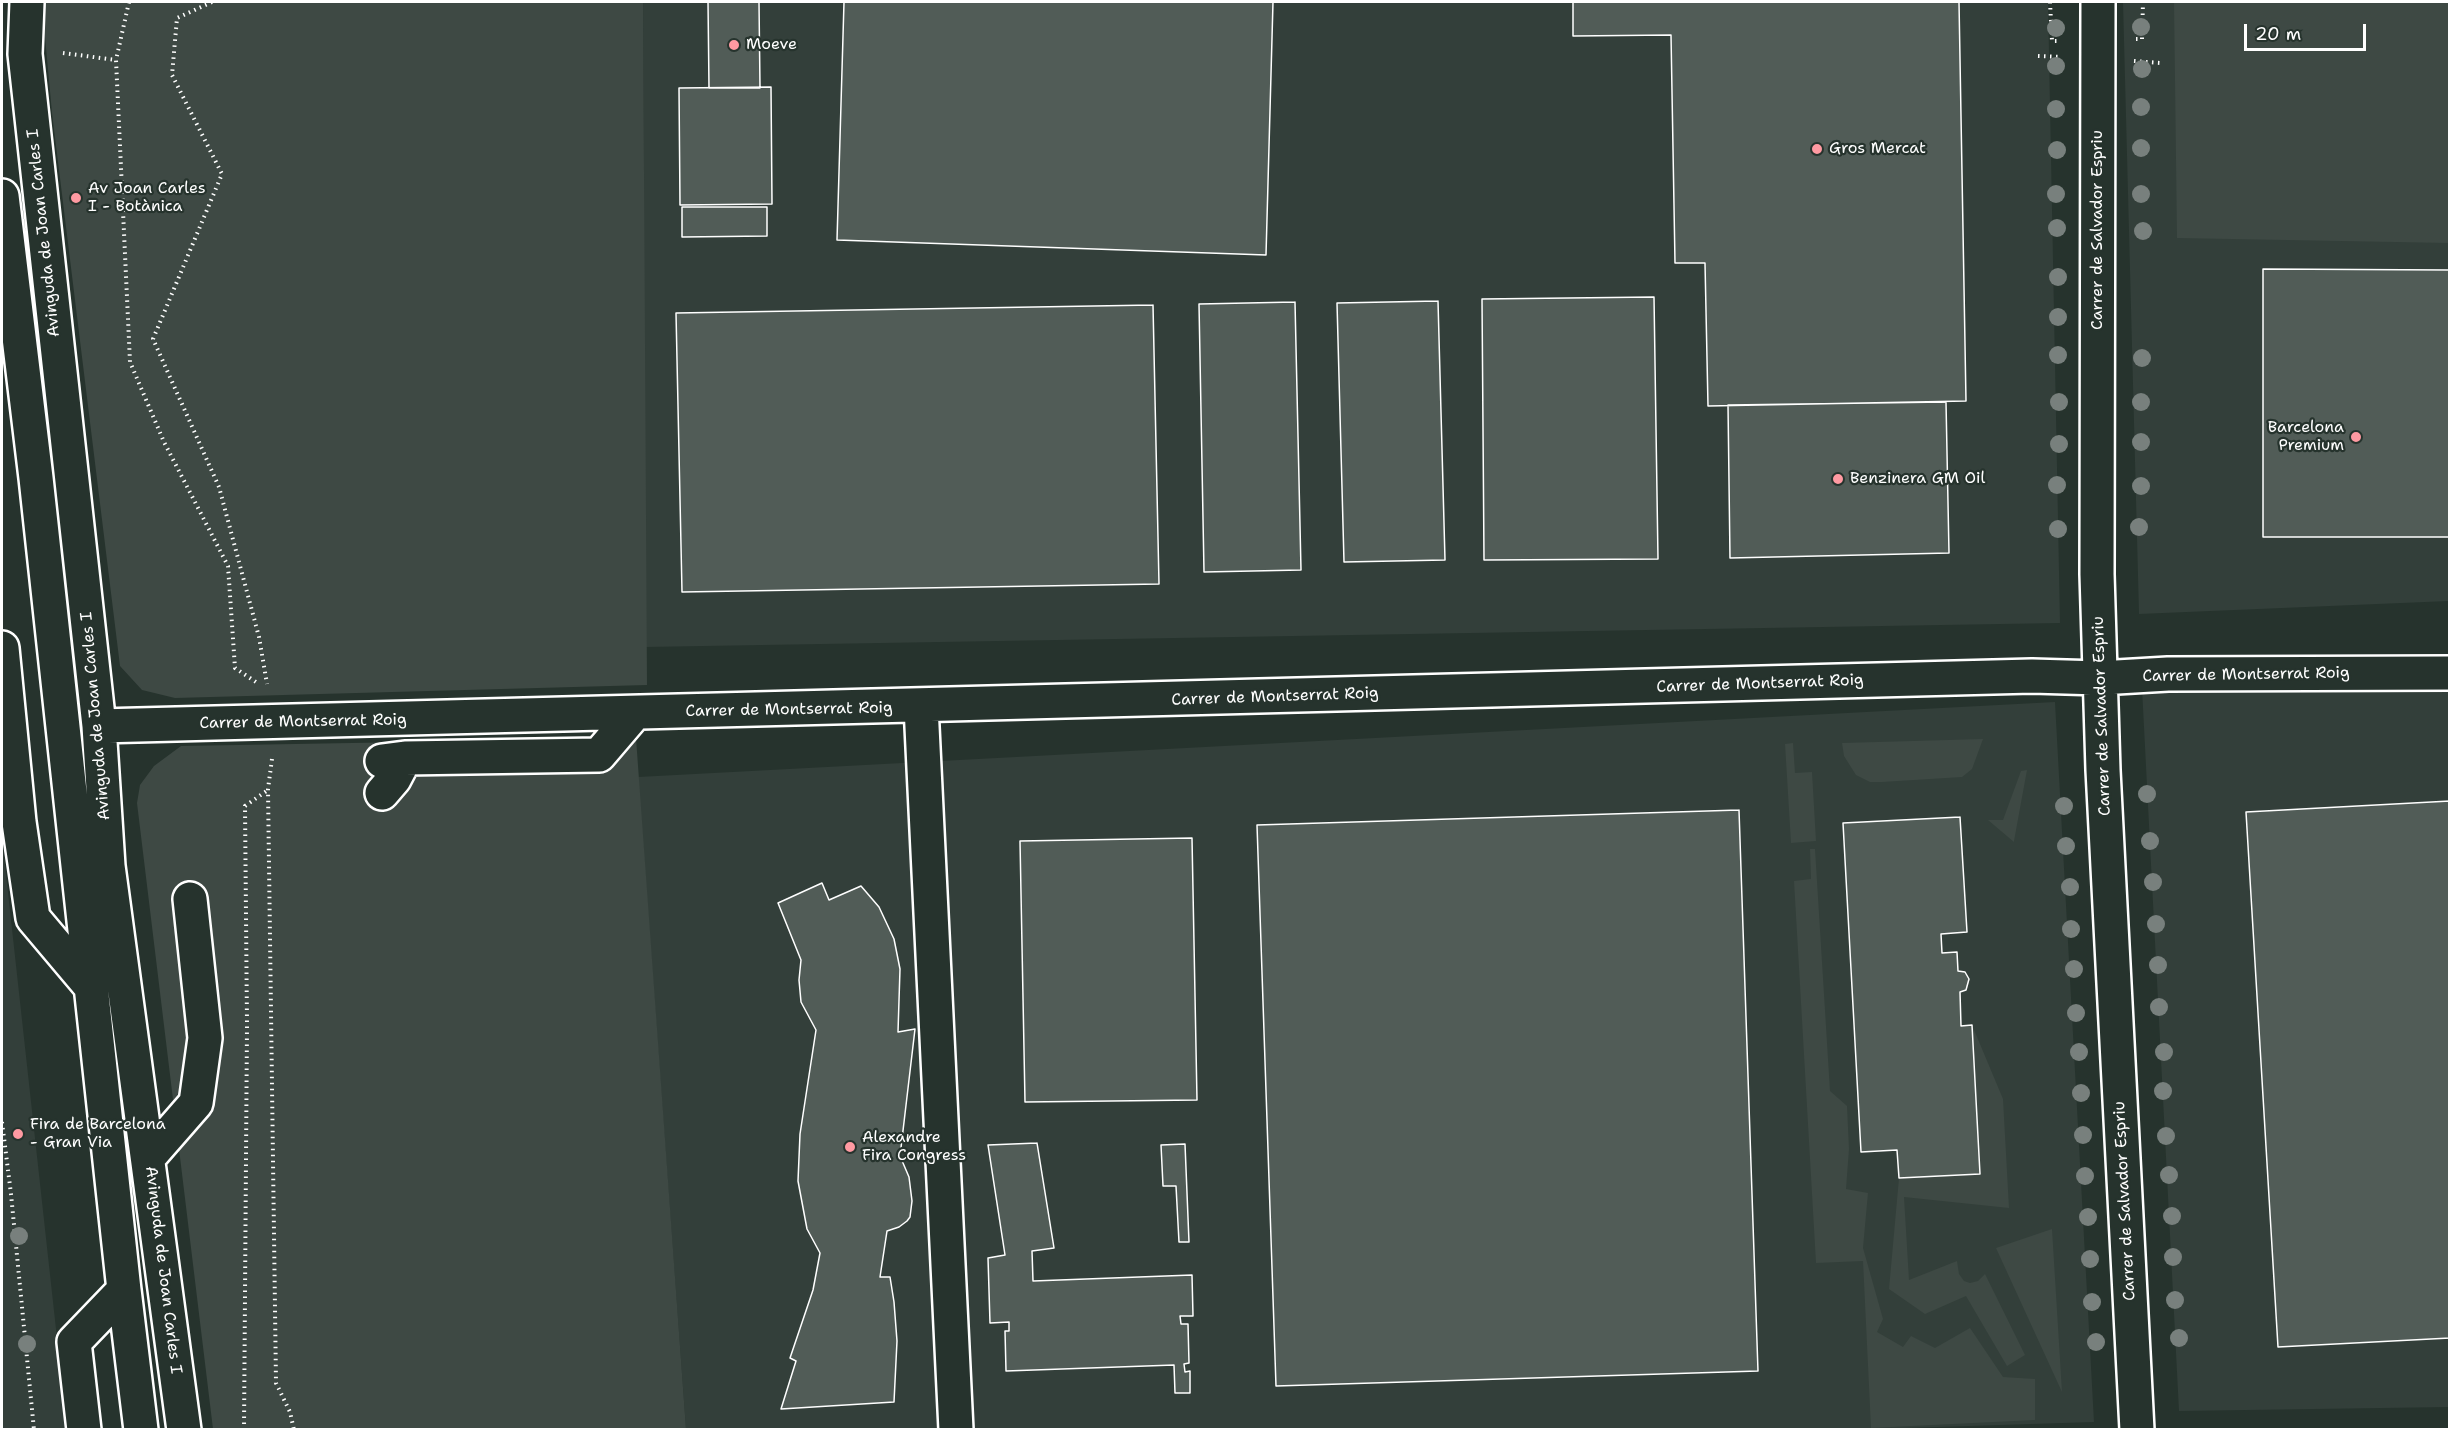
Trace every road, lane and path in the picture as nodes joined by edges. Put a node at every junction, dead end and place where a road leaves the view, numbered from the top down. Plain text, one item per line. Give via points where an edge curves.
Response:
1 (27, 2) edge
2 (129, 2) edge
3 (212, 2) edge
4 (2050, 2) edge
5 (2098, 2) edge
6 (2143, 2) edge
7 (2133, 39) dead end
8 (2063, 41) dead end
9 (52, 51) dead end
10 (2038, 56) dead end
11 (2061, 57) dead end
12 (116, 60) junction
13 (2134, 61) dead end
14 (2161, 63) dead end
15 (2, 196) edge
16 (2, 648) edge
17 (2450, 673) edge
18 (2100, 678) junction
19 (921, 706) junction
20 (634, 714) junction
21 (99, 726) junction
22 (390, 771) dead end
23 (190, 899) dead end
24 (92, 988) junction
25 (2, 1122) edge
26 (148, 1158) junction
27 (124, 1290) junction
28 (34, 1430) edge
29 (84, 1430) edge
30 (141, 1430) edge
31 (184, 1430) edge
32 (244, 1430) edge
33 (294, 1430) edge
34 (956, 1430) edge
35 (2137, 1430) edge

1 - 21 street, Avinguda de Joan Carles I via 25,54 37,181
2 - 12 path
3 - 12 path via 177,18 172,75 222,174 153,339 219,487 259,637 267,689 235,668 228,566 165,442 130,362
4 - 8 path via 2052,41
5 - 18 street, Carrer de Salvador Espriu
6 - 7 path via 2142,39
9 - 12 path
10 - 11 path
13 - 14 path
15 - 24 street, Avinguda de Joan Carles I
16 - 24 street via 33,918
17 - 18 street, Carrer de Montserrat Roig via 2168,674
18 - 19 street, Carrer de Montserrat Roig via 2032,676
18 - 35 street, Carrer de Salvador Espriu
19 - 20 street, Carrer de Montserrat Roig
19 - 34 street
20 - 21 street, Carrer de Montserrat Roig
20 - 22 street via 599,755
21 - 26 street, Avinguda de Joan Carles I via 108,866
23 - 26 street via 205,1038 196,1103
24 - 27 street, Avinguda de Joan Carles I
25 - 28 path
26 - 31 street, Avinguda de Joan Carles I
27 - 29 street via 74,1342
27 - 30 street, Avinguda de Joan Carles I
32 - 33 path via 245,806 268,789 276,1383

